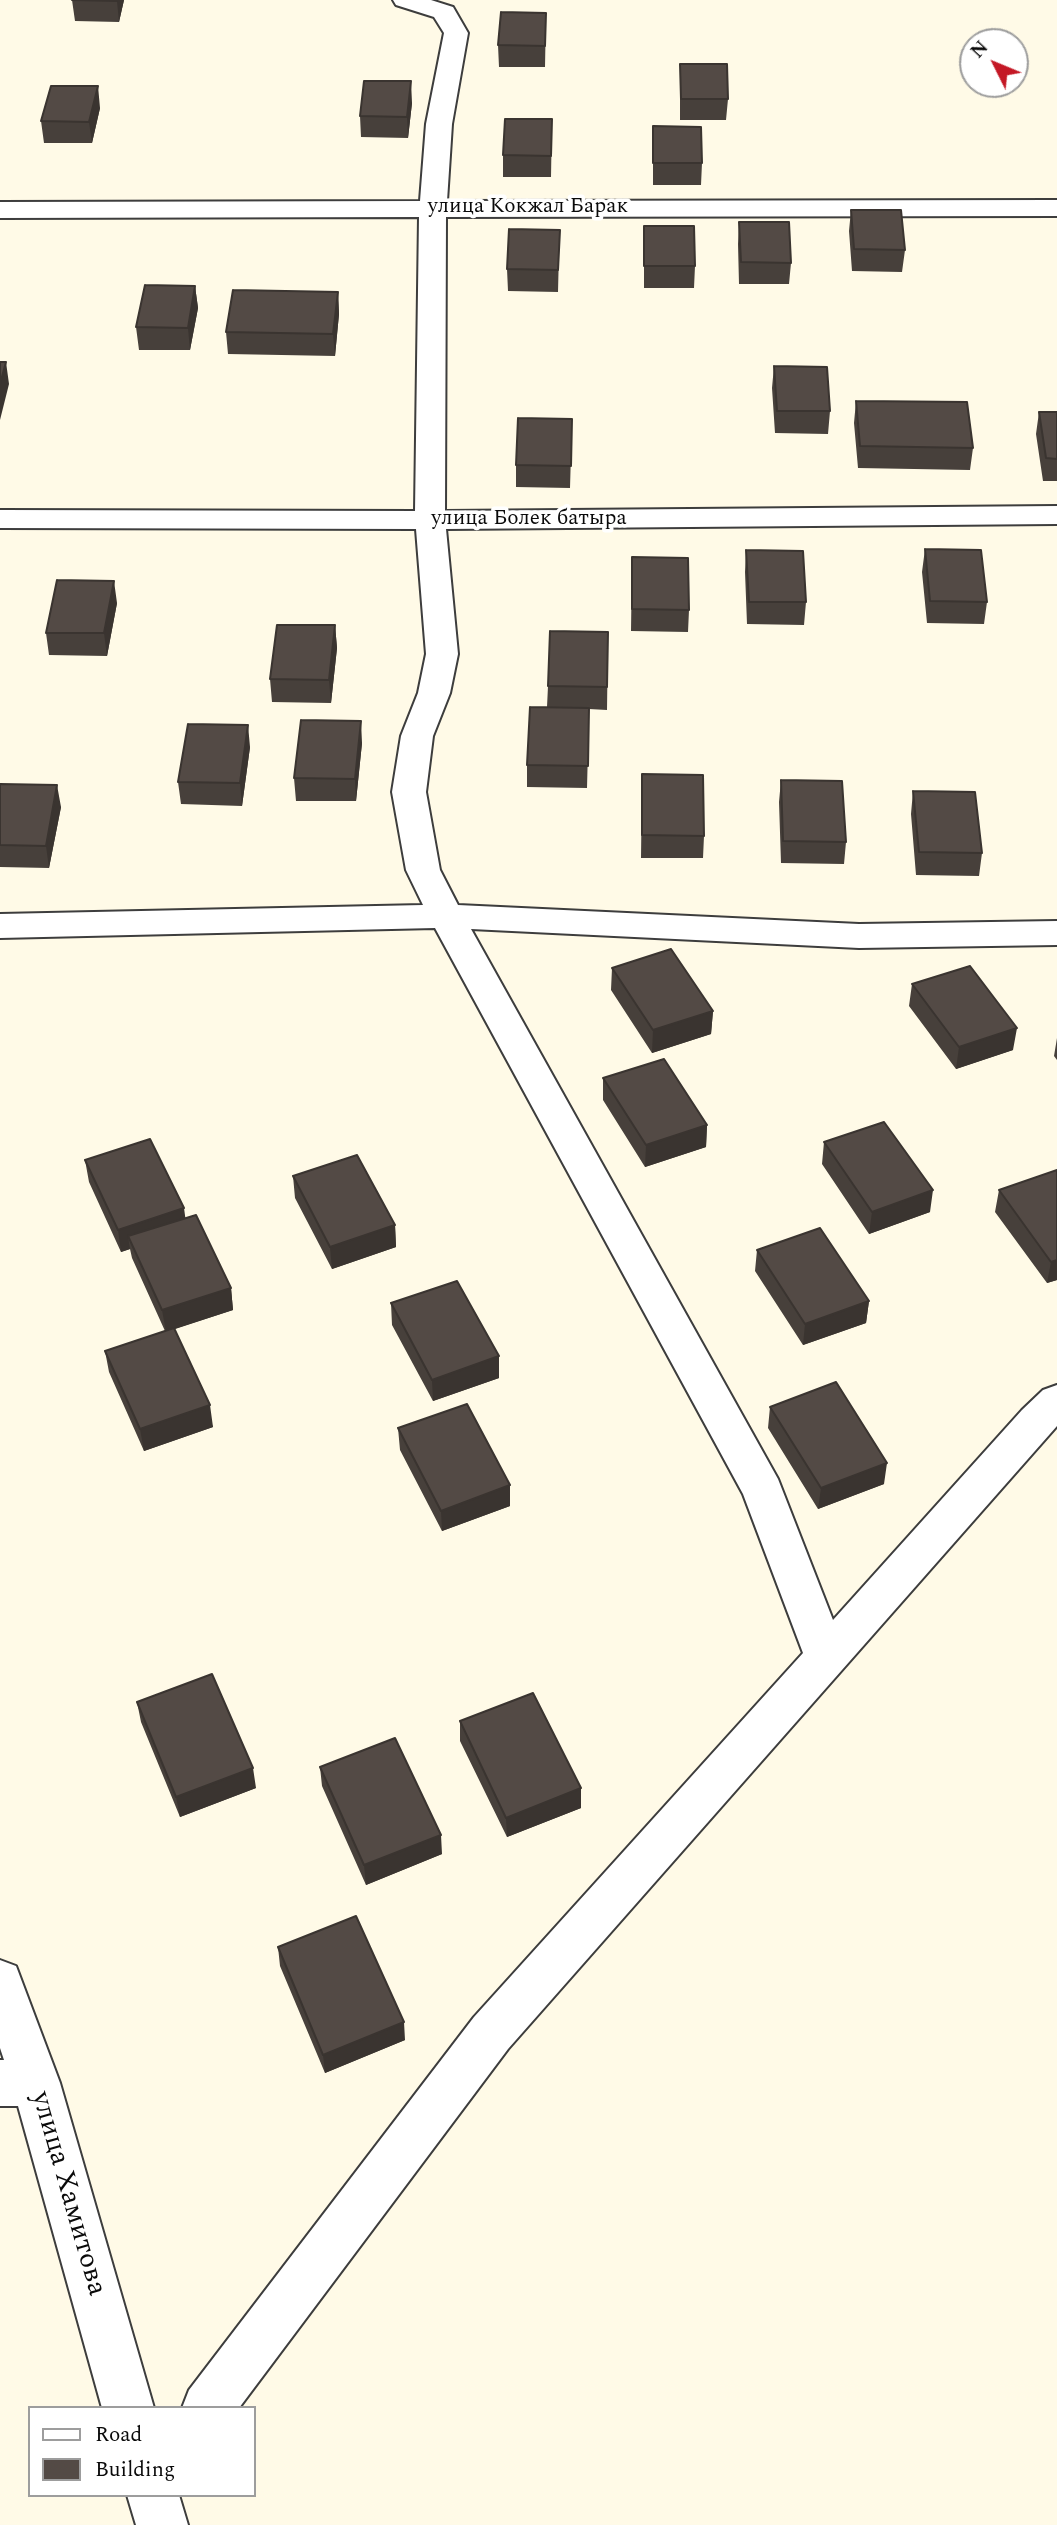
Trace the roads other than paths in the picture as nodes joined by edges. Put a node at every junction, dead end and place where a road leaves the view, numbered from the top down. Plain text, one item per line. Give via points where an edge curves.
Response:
1 (405, 0) edge
2 (433, 208) junction
3 (1057, 208) edge
4 (0, 210) edge
5 (1057, 515) edge
6 (0, 519) edge
7 (430, 520) junction
8 (446, 916) junction
9 (0, 926) edge
10 (1057, 933) edge
11 (1057, 1401) edge
12 (826, 1658) junction
13 (0, 1982) edge
14 (18, 2083) edge
15 (127, 2406) edge
16 (209, 2406) edge
17 (154, 2497) edge
18 (162, 2525) edge

1 - 2 street via 444,12 456,33 439,124
2 - 3 street, улица Кокжал Барак
2 - 4 street, улица Кокжал Барак
2 - 7 street
5 - 7 street, улица Болек батыра
6 - 7 street, улица Болек батыра
7 - 8 street via 442,654 434,694 417,736 409,792 424,870
8 - 9 street
8 - 10 street via 859,936
8 - 12 street via 763,1491
11 - 12 street
12 - 16 street via 491,2033
13 - 14 street, улица Хамитова
14 - 15 street, улица Хамитова
17 - 18 street

